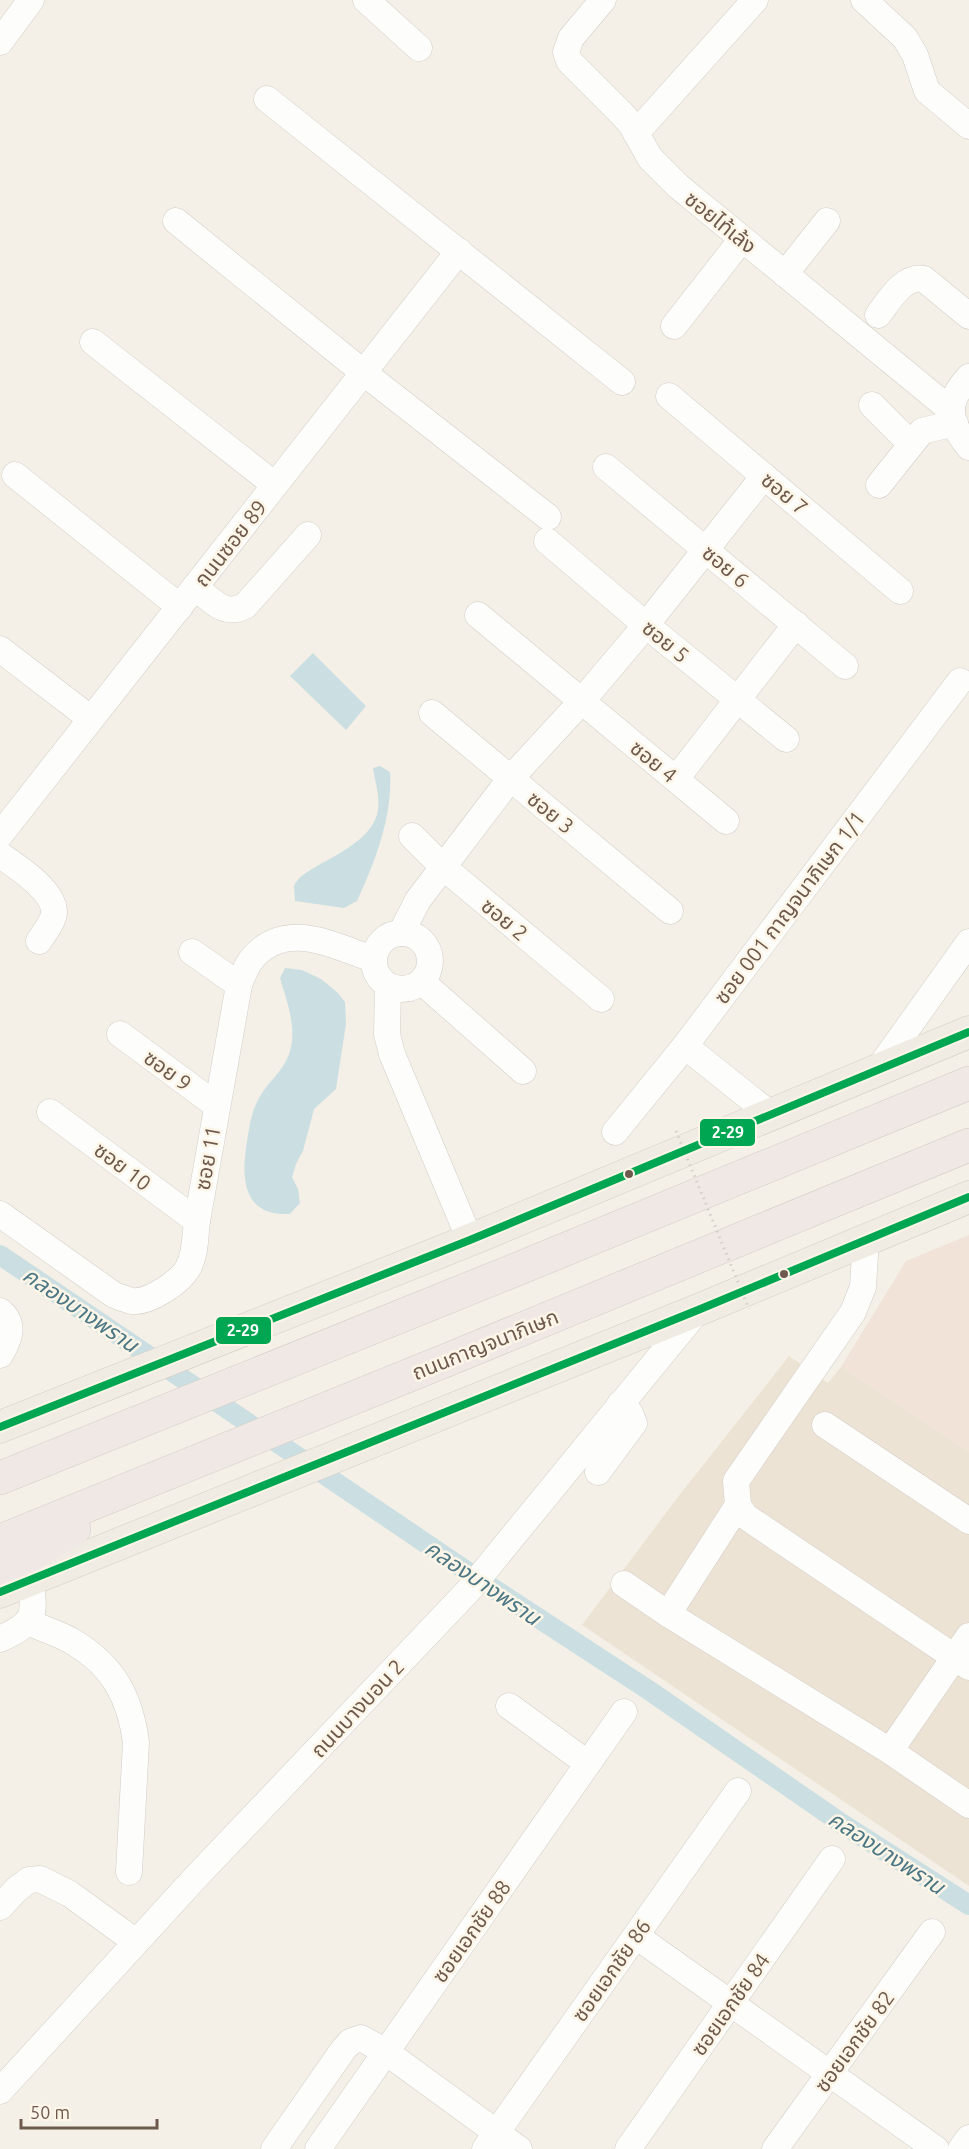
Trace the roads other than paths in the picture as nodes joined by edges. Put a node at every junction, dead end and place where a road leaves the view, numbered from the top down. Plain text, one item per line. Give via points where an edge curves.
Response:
1 (31, 0) edge
2 (366, 0) edge
3 (603, 0) edge
4 (755, 0) edge
5 (879, 5) edge
6 (0, 42) edge
7 (419, 48) dead end
8 (267, 99) dead end
9 (969, 126) edge
10 (636, 133) junction
11 (827, 220) dead end
12 (176, 221) dead end
13 (742, 239) junction
14 (459, 251) junction
15 (784, 274) junction
16 (878, 315) dead end
17 (969, 316) edge
18 (674, 326) dead end
19 (93, 342) dead end
20 (364, 373) junction
21 (969, 377) edge
22 (622, 382) dead end
23 (669, 396) dead end
24 (872, 405) dead end
25 (953, 417) junction
26 (910, 444) junction
27 (969, 447) edge
28 (606, 467) dead end
29 (15, 475) dead end
30 (764, 476) junction
31 (275, 485) junction
32 (879, 485) dead end
33 (308, 534) dead end
34 (706, 550) junction
35 (900, 591) dead end
36 (187, 597) junction
37 (478, 615) dead end
38 (796, 624) junction
39 (646, 625) junction
40 (0, 649) edge
41 (845, 666) dead end
42 (960, 681) dead end
43 (737, 698) junction
44 (581, 702) junction
45 (432, 713) dead end
46 (91, 719) junction
47 (786, 739) dead end
48 (510, 779) junction
49 (676, 779) junction
50 (726, 821) dead end
51 (0, 835) edge
52 (412, 836) dead end
53 (0, 855) edge
54 (442, 866) junction
55 (670, 911) dead end
56 (401, 933) junction
57 (39, 941) dead end
58 (969, 942) edge
59 (192, 952) dead end
60 (373, 959) junction
61 (238, 985) junction
62 (404, 986) junction
63 (601, 999) dead end
64 (969, 1032) edge
65 (120, 1034) dead end
66 (685, 1047) junction
67 (879, 1068) junction
68 (523, 1071) dead end
69 (969, 1083) edge
70 (216, 1105) junction
71 (50, 1112) dead end
72 (770, 1114) junction
73 (615, 1132) dead end
74 (969, 1145) edge
75 (969, 1197) edge
76 (0, 1214) edge
77 (197, 1221) junction
78 (478, 1236) junction
79 (866, 1239) junction
80 (698, 1310) junction
81 (0, 1311) edge
82 (0, 1355) edge
83 (620, 1404) junction
84 (825, 1425) dead end
85 (0, 1427) edge
86 (174, 1471) junction
87 (598, 1472) dead end
88 (0, 1478) edge
89 (738, 1505) junction
90 (969, 1521) edge
91 (0, 1541) edge
92 (15, 1575) edge
93 (624, 1584) dead end
94 (0, 1592) edge
95 (668, 1614) junction
96 (28, 1622) junction
97 (969, 1636) edge
98 (0, 1639) edge
99 (962, 1662) edge
100 (509, 1706) dead end
101 (624, 1712) dead end
102 (890, 1751) junction
103 (587, 1763) junction
104 (738, 1791) dead end
105 (969, 1805) edge
106 (832, 1859) dead end
107 (129, 1872) dead end
108 (0, 1907) edge
109 (932, 1932) dead end
110 (636, 1936) junction
111 (136, 1942) junction
112 (730, 2003) junction
113 (386, 2052) junction
114 (830, 2075) junction
115 (1, 2088) edge
116 (969, 2138) edge
117 (490, 2141) edge
118 (274, 2149) edge
119 (318, 2149) edge
120 (519, 2149) edge
121 (628, 2149) edge
122 (775, 2149) edge
123 (936, 2149) edge
124 (961, 2149) edge

1 - 6 street
2 - 7 street
3 - 10 street, ซอยไท้เล้ง via 571,38 566,52 569,61
4 - 10 street
5 - 9 street via 910,47 927,91
8 - 14 street
10 - 13 street, ซอยไท้เล้ง via 650,158 678,186
11 - 15 street
12 - 20 street, ซอย 5
13 - 15 street, ซอยไท้เล้ง
13 - 18 street
14 - 20 street, ถนนซอย 89
14 - 22 street
15 - 25 street, ซอยไท้เล้ง
16 - 17 street via 903,285 917,278 924,279
19 - 31 street
20 - 31 street, ถนนซอย 89
20 - 39 street, ซอย 5 via 547,529
21 - 25 street via 954,397
23 - 30 street, ซอย 7
24 - 26 street
25 - 26 street via 926,428
25 - 27 street via 957,431
26 - 32 street
28 - 34 street, ซอย 6
29 - 36 street
30 - 34 street
30 - 35 street, ซอย 7
31 - 36 street, ถนนซอย 89
33 - 36 street via 245,606 224,610
34 - 38 street, ซอย 6
34 - 39 street
36 - 46 street, ถนนซอย 89
37 - 44 street, ซอย 4
38 - 41 street, ซอย 6
38 - 43 street
39 - 43 street, ซอย 5
39 - 44 street
40 - 46 street
42 - 66 street, ซอย 001 กาญจนาภิเษก 1/1
43 - 47 street, ซอย 5
43 - 49 street
44 - 48 street
44 - 49 street, ซอย 4
45 - 48 street, ซอย 3
46 - 51 street, ถนนซอย 89
48 - 54 street
48 - 55 street, ซอย 3
49 - 50 street, ซอย 4
52 - 54 street, ซอย 2
53 - 57 street via 38,884 55,910
54 - 56 street
54 - 63 street, ซอย 2
56 - 60 street via 379,943
56 - 62 street via 419,939 430,965 427,974
58 - 67 street
59 - 61 street
60 - 61 street, ซอย 11 via 305,937 284,937 251,960
60 - 62 street via 376,975
61 - 70 street, ซอย 11
62 - 68 street
62 - 78 street via 387,1034 392,1054
64 - 67 main road
65 - 70 street, ซอย 9
66 - 72 street
66 - 73 street, ซอย 001 กาญจนาภิเษก 1/1
67 - 72 main road
69 - 88 highway
70 - 77 street, ซอย 11
71 - 77 street, ซอย 10
72 - 78 main road
74 - 86 highway, ถนนกาญจนาภิเษก
75 - 79 main road
76 - 77 street, ซอย 11 via 114,1294 133,1301 149,1299 188,1269
78 - 85 main road
79 - 80 main road
79 - 89 street via 864,1287 853,1312 736,1481
80 - 83 street, ถนนบางบอน 2
80 - 92 main road via 196,1514
81 - 82 street via 11,1327
83 - 87 street via 634,1423
83 - 111 street, ถนนบางบอน 2 via 469,1590
84 - 90 street
86 - 91 highway, ถนนกาญจนาภิเษก
86 - 92 highway
89 - 95 street
89 - 99 street via 745,1516
92 - 94 main road
92 - 96 street via 34,1607
93 - 95 street
95 - 102 street
96 - 98 street
96 - 107 street via 75,1643 107,1669 122,1690 136,1742
97 - 99 street
99 - 102 street
100 - 103 street
101 - 103 street, ซอยเอกชัย 88
102 - 105 street
103 - 113 street, ซอยเอกชัย 88
104 - 110 street, ซอยเอกชัย 86
106 - 112 street, ซอยเอกชัย 84
108 - 111 street via 28,1880 40,1879 70,1894
109 - 114 street, ซอยเอกชัย 82
110 - 112 street
110 - 117 street, ซอยเอกชัย 86
111 - 115 street, ถนนบางบอน 2
112 - 114 street
112 - 121 street, ซอยเอกชัย 84
113 - 117 street
113 - 118 street via 361,2038 351,2042
113 - 119 street, ซอยเอกชัย 88
114 - 122 street, ซอยเอกชัย 82
114 - 123 street
116 - 124 street
117 - 120 street

